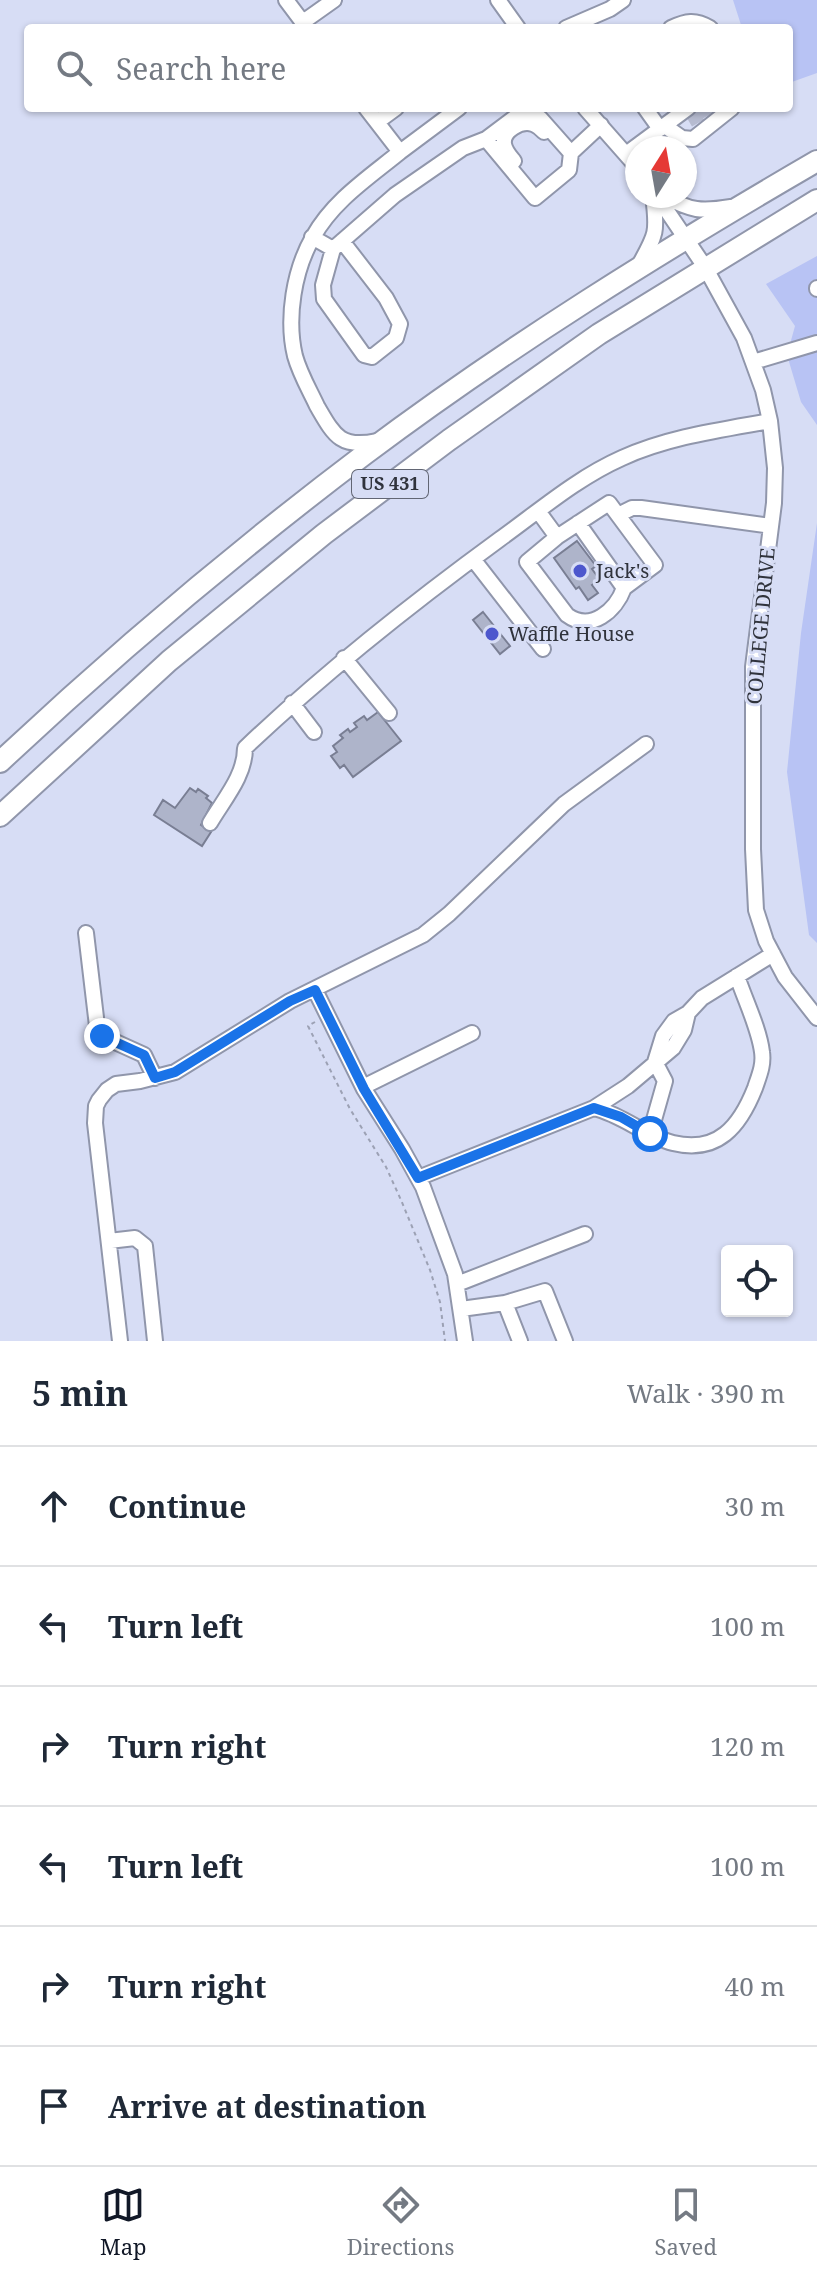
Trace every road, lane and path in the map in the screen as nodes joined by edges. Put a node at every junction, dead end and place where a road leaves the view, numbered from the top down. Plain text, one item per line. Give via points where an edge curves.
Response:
1 (286, 0) edge
2 (334, 0) edge
3 (498, 0) edge
4 (623, 0) edge
5 (304, 24) edge
6 (306, 24) edge
7 (512, 24) edge
8 (575, 24) edge
9 (679, 24) edge
10 (702, 24) edge
11 (369, 112) edge
12 (391, 112) edge
13 (454, 112) edge
14 (589, 112) edge
15 (648, 112) edge
16 (707, 115) edge
17 (377, 122) junction
18 (601, 125) junction
19 (662, 128) junction
20 (556, 136) junction
21 (651, 136) edge
22 (486, 139) junction
23 (400, 152) junction
24 (571, 153) junction
25 (625, 153) edge
26 (817, 161) edge
27 (531, 194) junction
28 (817, 200) edge
29 (739, 206) junction
30 (656, 208) edge
31 (663, 208) edge
32 (686, 208) edge
33 (312, 237) junction
34 (685, 239) junction
35 (338, 245) junction
36 (705, 267) junction
37 (638, 268) junction
38 (817, 343) edge
39 (753, 362) junction
40 (770, 421) junction
41 (385, 440) junction
42 (538, 511) junction
43 (618, 515) junction
44 (578, 523) junction
45 (771, 526) junction
46 (557, 537) junction
47 (473, 559) junction
48 (624, 588) junction
49 (543, 649) dead end
50 (344, 658) junction
51 (292, 703) junction
52 (389, 713) dead end
53 (314, 732) dead end
54 (646, 744) dead end
55 (0, 762) edge
56 (0, 816) edge
57 (210, 823) dead end
58 (86, 933) dead end
59 (773, 954) junction
60 (737, 976) junction
61 (315, 990) junction
62 (327, 1015) junction
63 (817, 1018) edge
64 (472, 1033) dead end
65 (655, 1062) junction
66 (155, 1078) junction
67 (363, 1087) junction
68 (594, 1108) junction
69 (650, 1134) junction
70 (418, 1178) junction
71 (585, 1234) dead end
72 (109, 1241) junction
73 (457, 1284) junction
74 (505, 1303) junction
75 (461, 1309) junction
76 (120, 1341) edge
77 (155, 1341) edge
78 (445, 1341) edge
79 (465, 1341) edge
80 (520, 1341) edge
81 (565, 1341) edge

1 - 5 street
2 - 6 street
3 - 7 street
4 - 8 street
9 - 10 street
11 - 17 street
12 - 17 street
13 - 23 street
14 - 18 street
15 - 19 street
16 - 19 street
16 - 19 street via 693,139
17 - 23 street
18 - 24 street
18 - 25 street
19 - 21 street
20 - 22 street via 530,113 518,115
20 - 24 street
20 - 27 street via 534,124 515,126 505,136 507,153 532,186
22 - 27 street
22 - 35 street via 463,148 395,195
23 - 33 street via 335,206
24 - 27 street via 569,170 535,198
26 - 29 highway, US 431
28 - 36 highway, US 431
29 - 32 street via 705,212
29 - 34 highway, US 431
30 - 37 street via 653,240
31 - 34 street, COLLEGE DRIVE
33 - 35 street
33 - 41 street via 298,271 292,316 303,379 333,434 348,443
34 - 36 street, COLLEGE DRIVE
34 - 37 highway, US 431
35 - 35 street via 323,285 324,299 364,355 372,357 392,323 356,271 354,256
36 - 39 street, COLLEGE DRIVE
36 - 56 highway, US 431 via 587,343 324,534 169,661
37 - 41 highway, US 431
38 - 39 street
39 - 40 street, COLLEGE DRIVE
40 - 42 street via 674,440 625,456
40 - 45 street, COLLEGE DRIVE via 775,468
41 - 55 highway, US 431 via 165,614
42 - 46 street
42 - 47 street
43 - 44 street via 609,503
43 - 45 street via 641,508
43 - 48 street via 655,565
44 - 46 street
44 - 48 street
45 - 59 street, COLLEGE DRIVE via 753,667 753,849 756,910
46 - 48 street via 527,562 571,618 593,621 615,606
47 - 49 street
47 - 50 street
50 - 51 street
50 - 52 street
51 - 53 street
51 - 57 street via 245,748 240,773
54 - 61 street via 564,804 423,935
58 - 66 street via 97,1026 102,1036 144,1055
59 - 60 street
59 - 63 street, COLLEGE DRIVE
60 - 65 street via 674,1021
60 - 69 street via 763,1054 745,1113 720,1137 702,1144 673,1143
61 - 62 street
61 - 66 street via 175,1072
62 - 67 street
62 - 78 path via 308,1026 401,1200 440,1302
64 - 67 street
65 - 68 street
65 - 69 street via 665,1081
66 - 72 street via 116,1084 96,1106
67 - 70 street
68 - 69 street
68 - 70 street
70 - 73 street
71 - 73 street
72 - 76 street
72 - 77 street via 135,1238 145,1246
73 - 75 street
74 - 75 street
74 - 80 street
74 - 81 street via 545,1291
75 - 79 street

